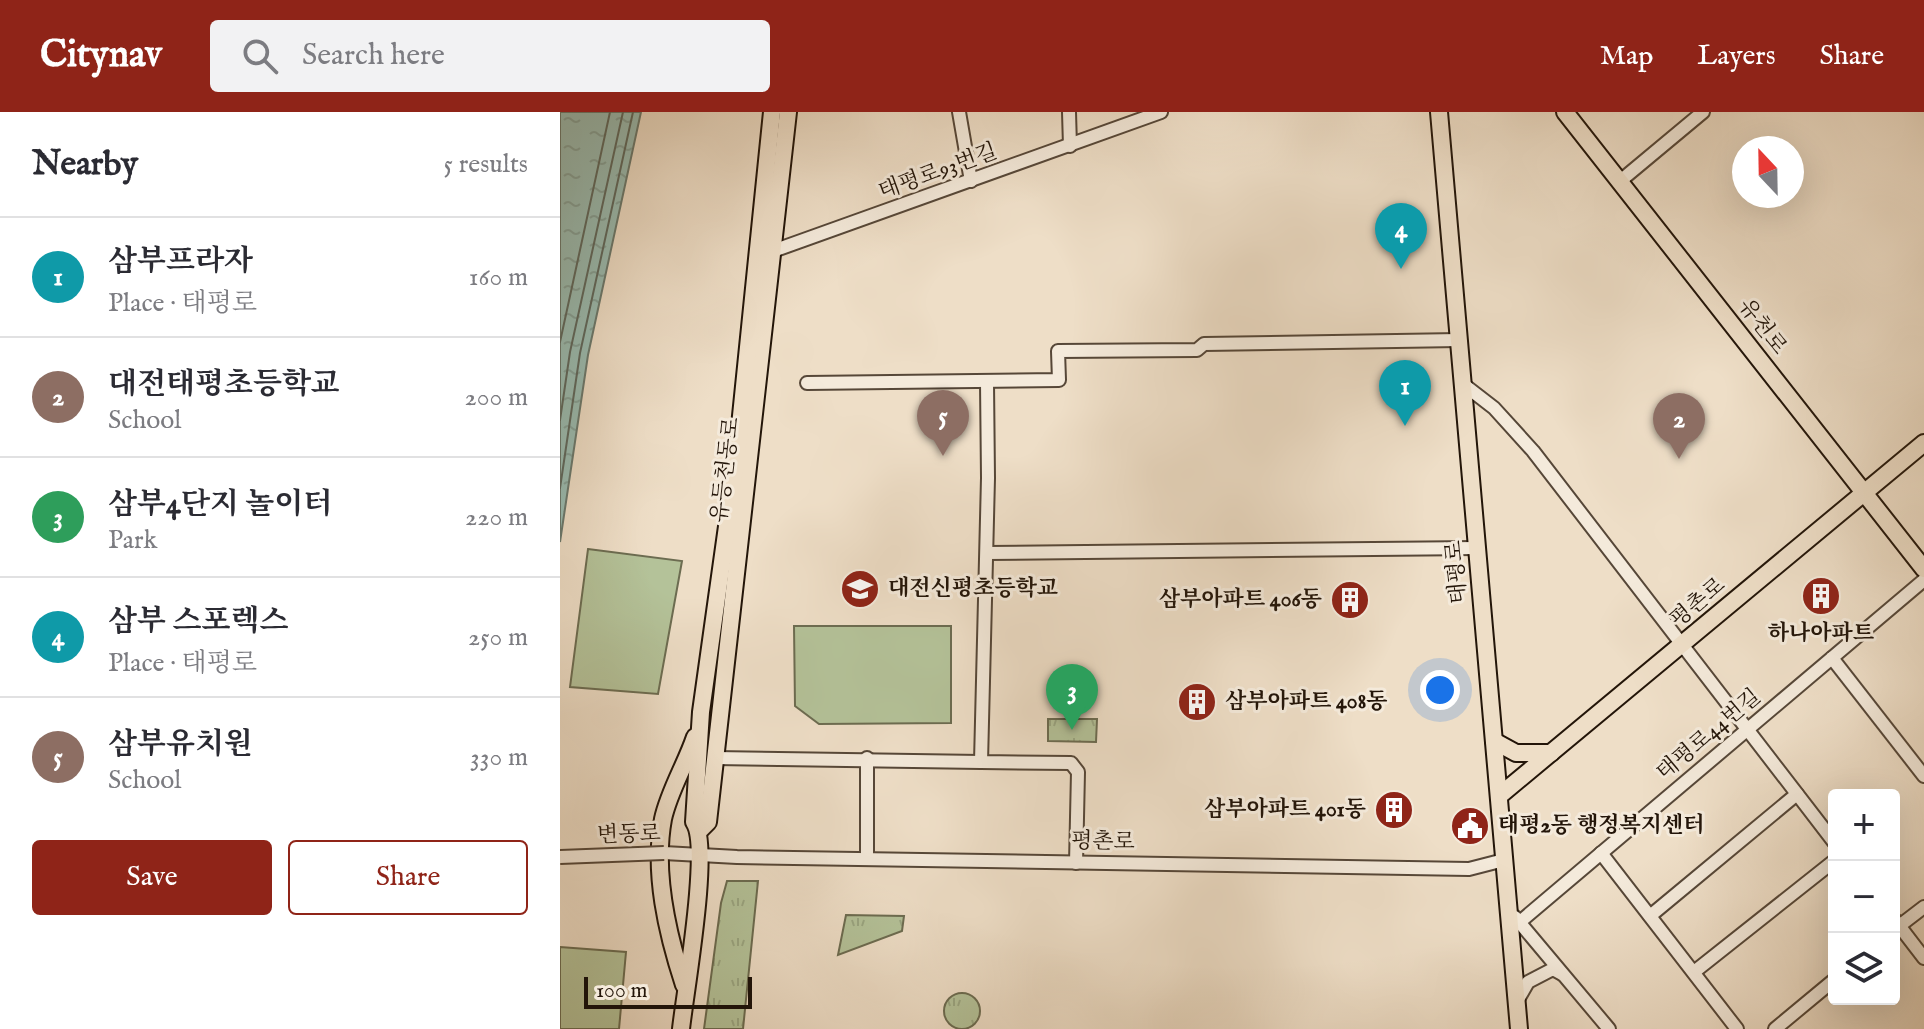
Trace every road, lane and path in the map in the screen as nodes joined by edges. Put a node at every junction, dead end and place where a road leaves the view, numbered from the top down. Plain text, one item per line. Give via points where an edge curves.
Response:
1 (772, 112) edge
2 (788, 112) edge
3 (959, 112) edge
4 (1069, 112) edge
5 (1161, 112) edge
6 (1439, 112) edge
7 (1565, 112) edge
8 (1703, 112) edge
9 (1070, 146) junction
10 (971, 181) junction
11 (1619, 182) junction
12 (773, 251) junction
13 (1459, 340) junction
14 (807, 383) dead end
15 (987, 383) junction
16 (1463, 384) junction
17 (1924, 443) edge
18 (1865, 493) junction
19 (1477, 548) junction
20 (987, 553) junction
21 (1924, 569) edge
22 (1924, 580) edge
23 (1684, 643) junction
24 (1832, 658) junction
25 (701, 712) junction
26 (1746, 730) junction
27 (1494, 741) junction
28 (1551, 753) junction
29 (715, 758) junction
30 (867, 758) junction
31 (981, 762) junction
32 (1924, 776) edge
33 (1797, 794) junction
34 (1499, 796) junction
35 (700, 830) junction
36 (1828, 834) edge
37 (1601, 853) junction
38 (699, 856) junction
39 (560, 857) edge
40 (867, 859) junction
41 (1504, 860) junction
42 (1076, 863) junction
43 (1828, 866) edge
44 (1924, 907) edge
45 (1650, 916) junction
46 (1515, 917) junction
47 (1900, 922) edge
48 (1900, 930) edge
49 (1924, 958) edge
50 (1694, 972) junction
51 (1565, 976) junction
52 (1828, 985) edge
53 (686, 988) junction
54 (1517, 1001) junction
55 (681, 1029) edge
56 (1519, 1029) edge
57 (1609, 1029) edge
58 (1737, 1029) edge
59 (1775, 1029) edge

1 - 25 main road, 유등천동로 via 737,455
2 - 12 main road, 유등천동로
3 - 10 street
4 - 9 street
5 - 9 street, 태평로93번길
6 - 13 main road, 태평로
7 - 11 main road, 유천로
8 - 11 street
9 - 10 street, 태평로93번길
10 - 12 street, 태평로93번길
11 - 18 main road, 유천로
12 - 29 main road, 유등천동로
13 - 15 street via 1058,351 1059,380
13 - 16 main road, 태평로
14 - 15 street
15 - 20 street
16 - 19 main road, 태평로
16 - 23 street via 1494,408 1533,451
17 - 18 main road, 평촌로
18 - 21 main road, 유천로
18 - 23 main road, 평촌로
19 - 20 street
19 - 27 main road, 태평로
20 - 31 street
22 - 24 street, 태평로44번길
23 - 26 street
23 - 28 main road, 평촌로
24 - 26 street, 태평로44번길
24 - 32 street
25 - 35 main road, 유등천동로 via 694,822
25 - 53 main road via 663,816 660,852 665,910
26 - 33 street
26 - 37 street, 태평로44번길
27 - 28 main road via 1516,753
27 - 34 main road, 태평로
28 - 34 main road, 평촌로
29 - 30 street
29 - 35 main road, 유등천동로 via 708,822
30 - 31 street
30 - 40 street
31 - 42 street via 1071,763 1078,772
33 - 36 street
33 - 45 street
34 - 41 main road, 태평로
35 - 38 main road, 유등천동로
37 - 45 street
37 - 46 street, 태평로44번길
38 - 39 street, 변동로, bridge
38 - 40 street, 평촌로
38 - 53 main road, 유등천동로
40 - 42 street, 평촌로
41 - 42 street, 평촌로 via 1469,869
41 - 46 main road, 태평로
43 - 50 street
44 - 47 street
45 - 50 street
46 - 51 street
46 - 54 main road, 태평로
48 - 49 street
50 - 58 street
51 - 54 street via 1553,969 1528,982
51 - 57 street
52 - 59 street
53 - 55 main road, 유등천동로
54 - 56 main road, 태평로

